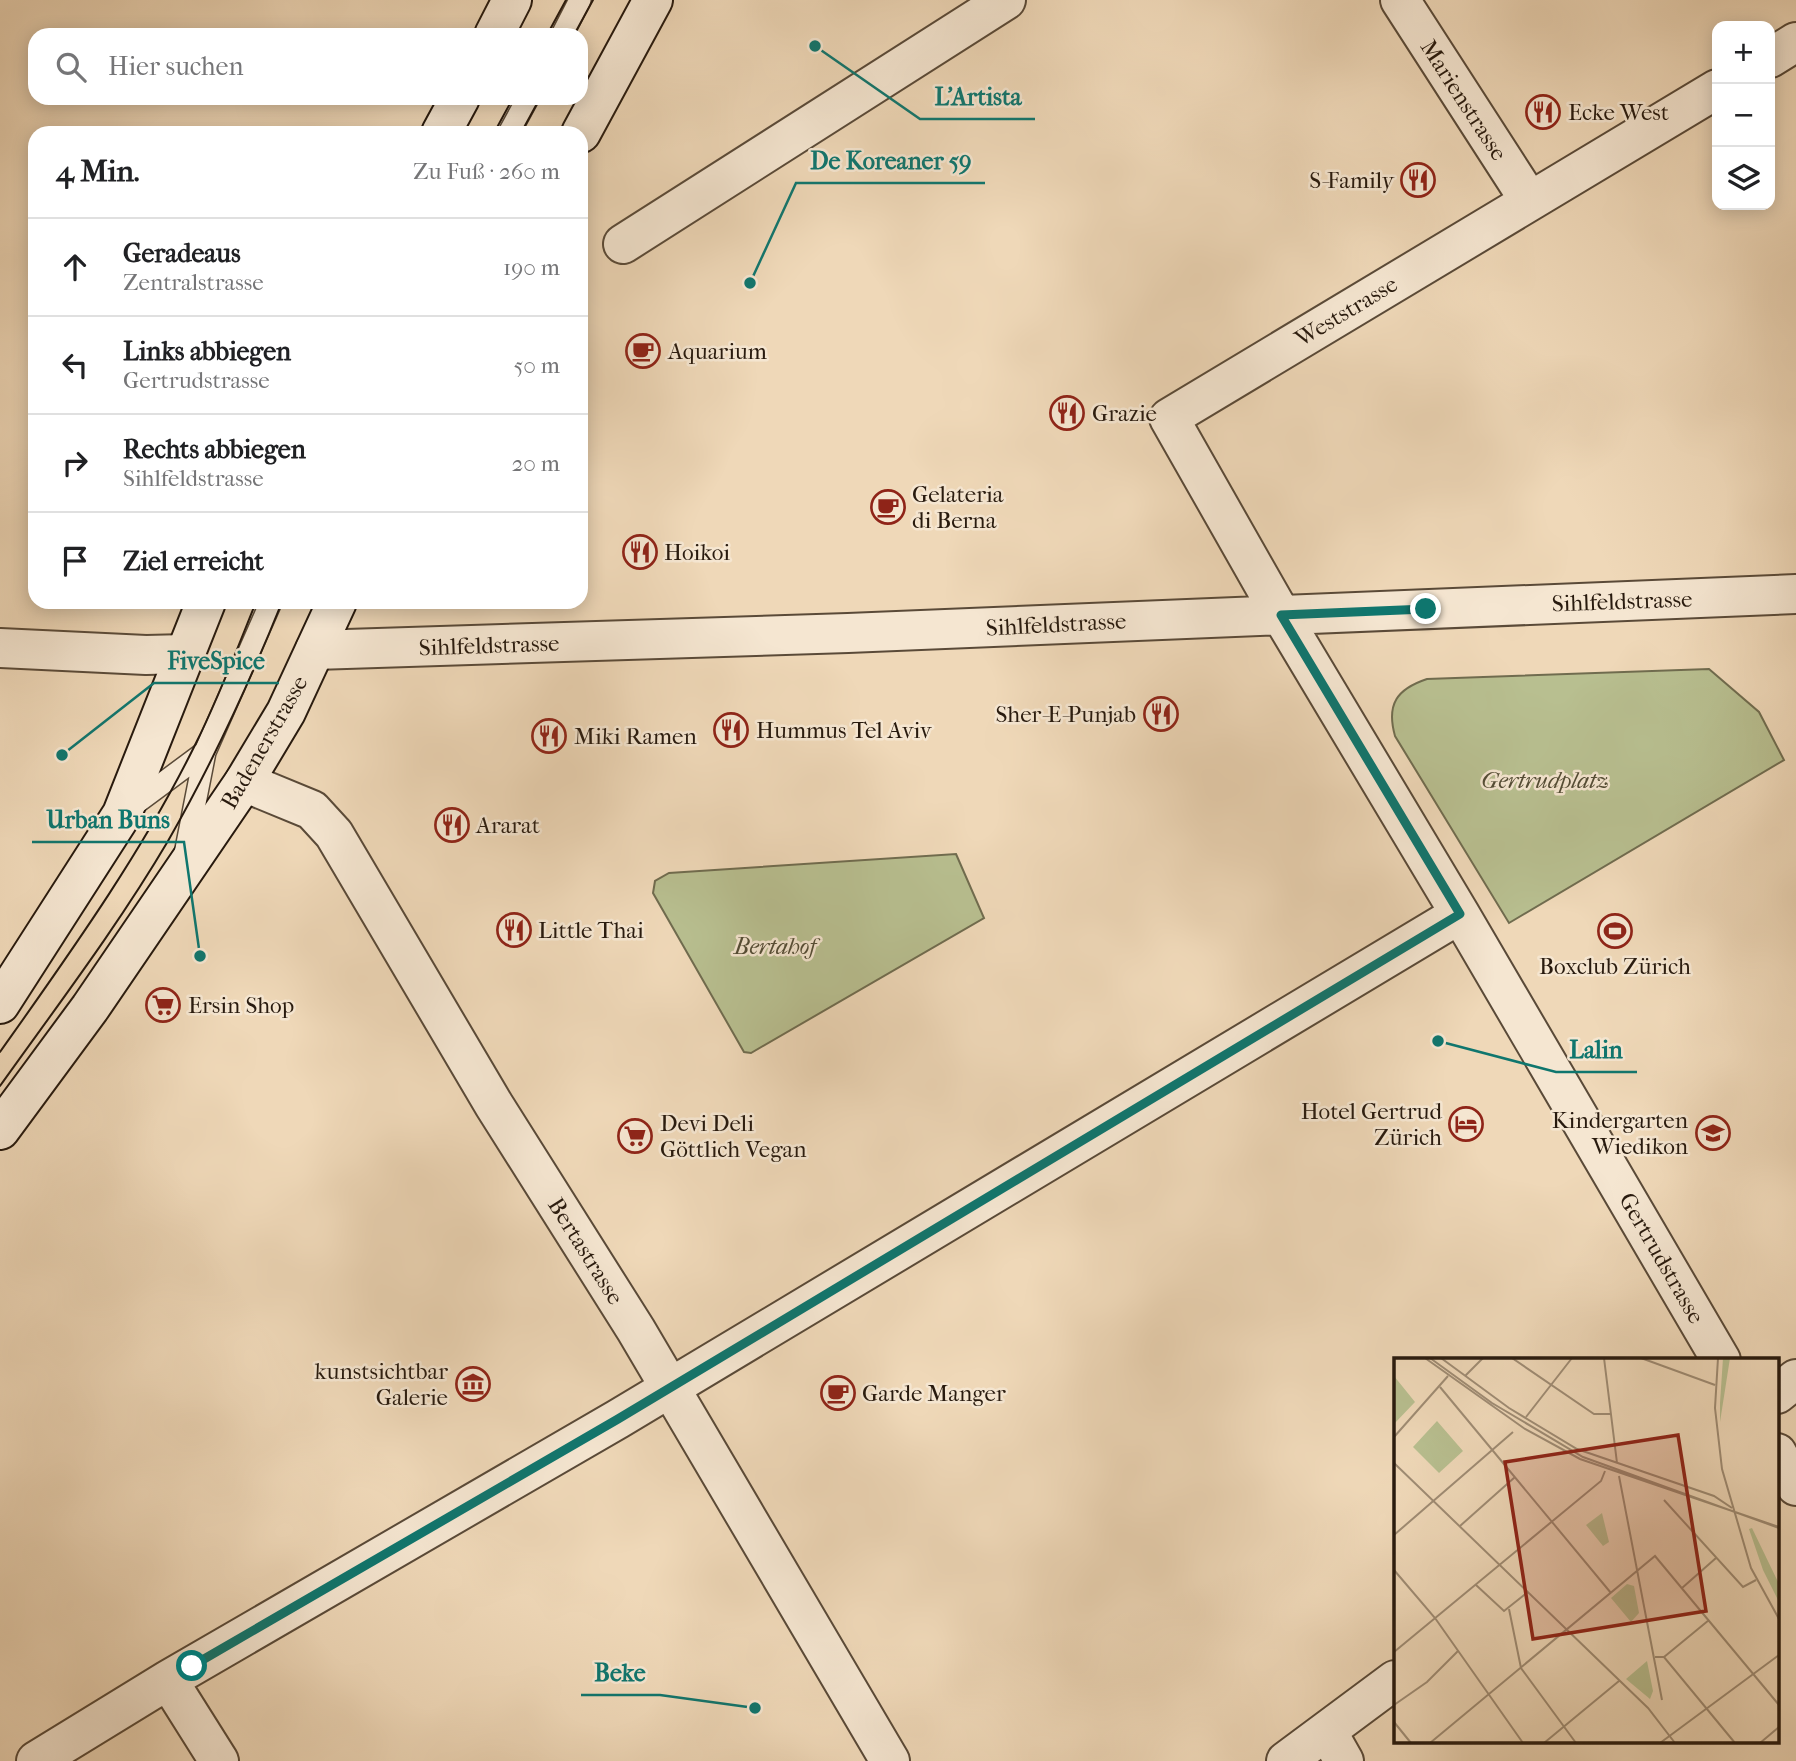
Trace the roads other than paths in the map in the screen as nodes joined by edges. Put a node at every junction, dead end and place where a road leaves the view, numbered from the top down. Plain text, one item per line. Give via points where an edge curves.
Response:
1 (512, 0) edge
2 (580, 0) edge
3 (653, 0) edge
4 (1006, 0) edge
5 (1400, 0) edge
6 (498, 28) edge
7 (566, 28) edge
8 (1796, 42) edge
9 (1775, 55) edge
10 (1712, 92) edge
11 (456, 105) edge
12 (524, 105) edge
13 (445, 126) edge
14 (513, 126) edge
15 (585, 126) edge
16 (1529, 200) junction
17 (623, 244) dead end
18 (1796, 594) edge
19 (202, 609) edge
20 (268, 609) edge
21 (334, 609) edge
22 (1281, 615) junction
23 (0, 649) edge
24 (316, 650) junction
25 (186, 654) junction
26 (205, 752) junction
27 (244, 782) junction
28 (122, 814) junction
29 (180, 877) junction
30 (1460, 914) junction
31 (0, 1004) edge
32 (0, 1130) edge
33 (1720, 1358) edge
34 (1796, 1379) edge
35 (670, 1387) junction
36 (1778, 1393) edge
37 (1778, 1455) edge
38 (1796, 1486) edge
39 (168, 1680) junction
40 (1394, 1681) edge
41 (1335, 1746) edge
42 (36, 1761) edge
43 (219, 1761) edge
44 (890, 1761) edge
45 (1286, 1761) edge

1 - 6 street
2 - 7 lane
3 - 15 street
4 - 17 street
5 - 16 street, Marienstrasse
8 - 9 street
10 - 16 street, Weststrasse
11 - 13 street
12 - 14 lane
16 - 22 street, Weststrasse via 1169,418
18 - 22 street, Sihlfeldstrasse
19 - 25 street, Badenerstrasse
20 - 26 lane, Badenerstrasse
21 - 24 street, Badenerstrasse
22 - 24 street, Sihlfeldstrasse
22 - 30 street, Gertrudstrasse
23 - 25 street
24 - 27 street, Badenerstrasse
25 - 28 street, Badenerstrasse
26 - 28 lane, Badenerstrasse
26 - 29 lane, Badenerstrasse
27 - 29 street, Badenerstrasse
27 - 35 street, Bertastrasse via 312,810 334,834 494,1105
28 - 31 street, Badenerstrasse
29 - 32 street, Badenerstrasse
30 - 33 street, Gertrudstrasse
30 - 35 street
34 - 36 street
35 - 39 street
35 - 44 street, Bertastrasse
37 - 38 street
39 - 42 street
39 - 43 street
40 - 41 street
41 - 45 street

